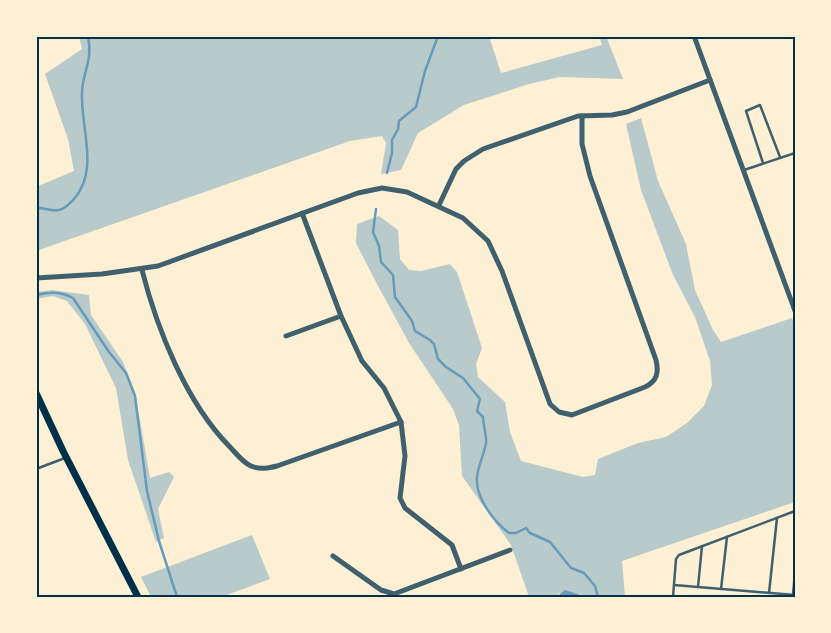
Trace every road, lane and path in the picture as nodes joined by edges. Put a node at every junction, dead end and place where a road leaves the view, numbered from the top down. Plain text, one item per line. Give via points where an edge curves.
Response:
1 (694, 36) edge
2 (710, 80) junction
3 (582, 116) junction
4 (795, 153) edge
5 (780, 158) junction
6 (763, 163) junction
7 (743, 170) junction
8 (439, 205) junction
9 (302, 213) junction
10 (142, 270) junction
11 (36, 278) edge
12 (795, 311) edge
13 (340, 316) junction
14 (286, 336) dead end
15 (36, 393) edge
16 (400, 422) junction
17 (66, 457) junction
18 (36, 469) edge
19 (795, 511) edge
20 (777, 518) junction
21 (726, 537) junction
22 (702, 546) junction
23 (510, 550) dead end
24 (334, 556) dead end
25 (461, 569) junction
26 (795, 572) edge
27 (674, 585) junction
28 (698, 587) junction
29 (721, 589) junction
30 (769, 593) junction
31 (794, 595) edge
32 (138, 597) edge
33 (673, 597) edge

1 - 2 street
2 - 3 street via 627,112 612,116
2 - 7 street
3 - 8 street via 557,122 473,154 456,169
3 - 8 street via 582,144 590,176 656,360 658,372 652,383 572,415 559,412 550,404 488,240 462,218
4 - 5 lane
5 - 6 lane
5 - 6 lane via 760,106 746,111
6 - 7 lane
7 - 12 street
8 - 9 street via 407,192 382,188 358,192
9 - 10 street
9 - 13 street
10 - 11 street
10 - 16 street via 155,316 201,414 252,466 265,469 277,466
13 - 14 street
13 - 16 street via 362,361 384,388
15 - 17 main road
16 - 25 street via 405,456 400,498 405,508 452,545
17 - 18 lane
17 - 32 main road
19 - 20 lane
20 - 21 lane
20 - 30 lane
21 - 22 lane
21 - 29 lane
22 - 27 lane via 676,559
22 - 28 lane
23 - 25 street
24 - 25 street via 381,590 394,594
26 - 31 lane
27 - 28 lane
27 - 33 lane
28 - 29 lane
29 - 30 lane
30 - 31 lane

